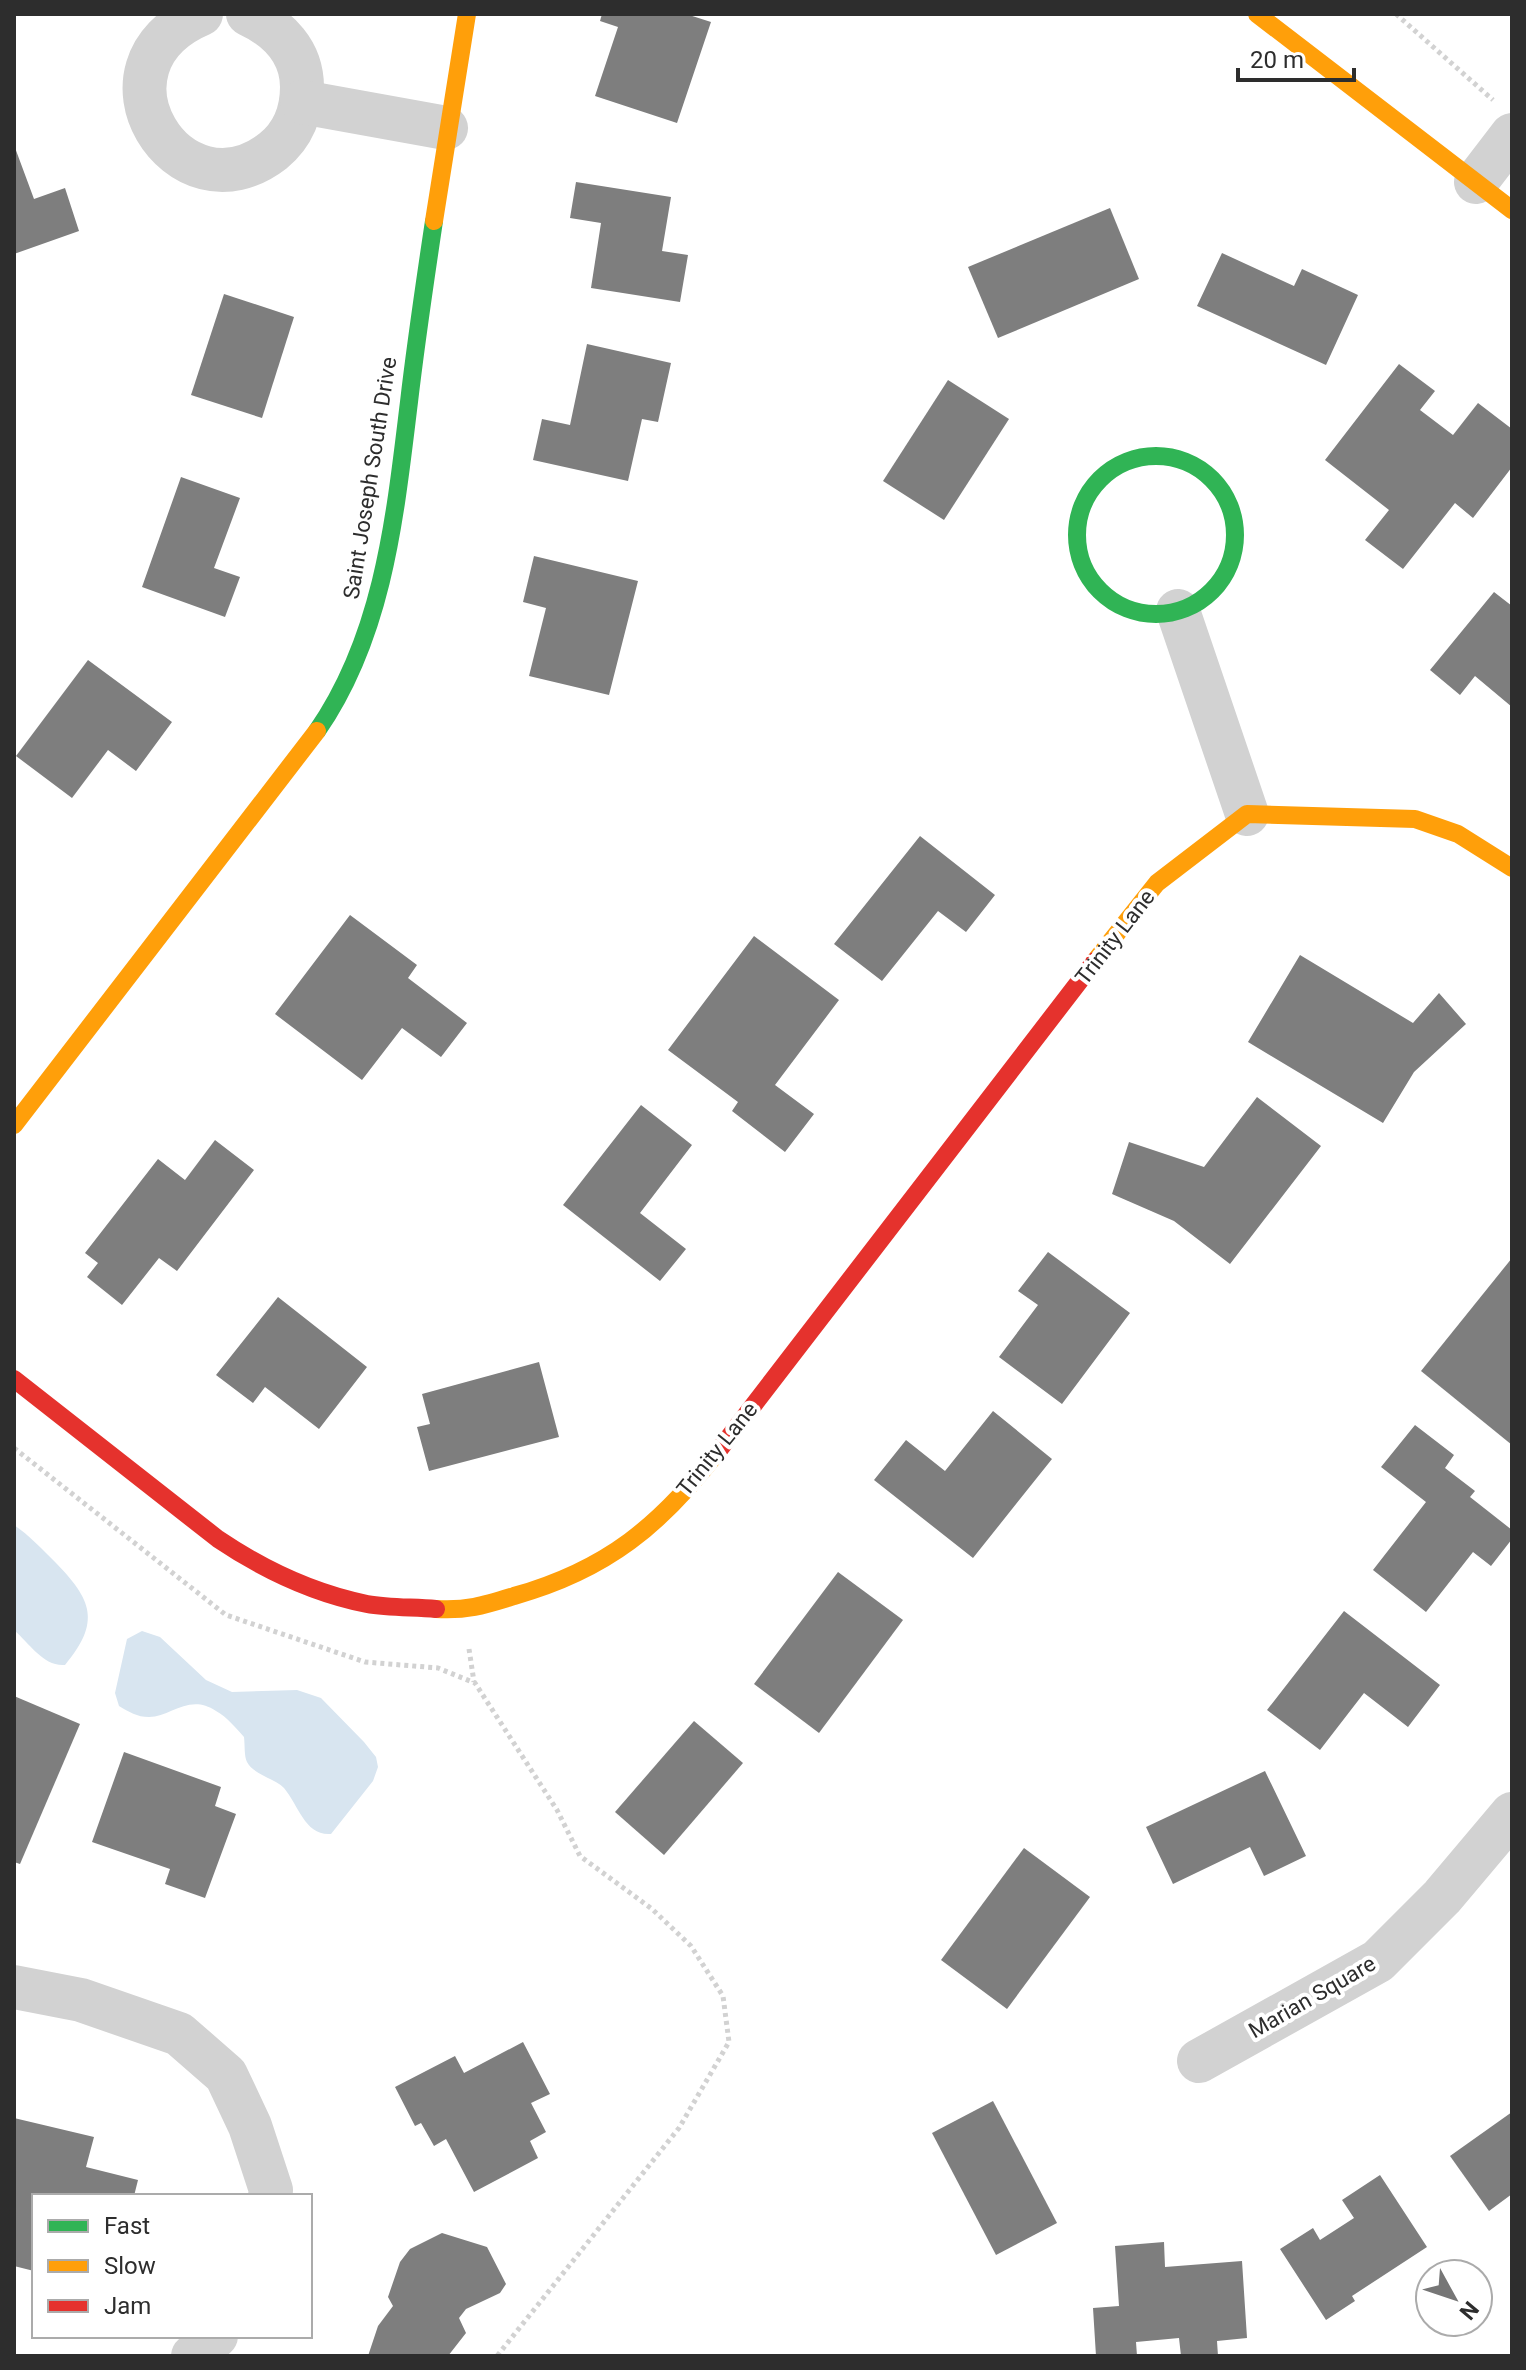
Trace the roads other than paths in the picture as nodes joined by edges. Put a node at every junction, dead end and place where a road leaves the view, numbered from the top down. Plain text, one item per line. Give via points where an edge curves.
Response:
1 (201, 14) edge
2 (248, 14) edge
3 (467, 14) edge
4 (1257, 14) edge
5 (302, 102) junction
6 (1508, 122) edge
7 (446, 128) junction
8 (1476, 182) junction
9 (1512, 210) edge
10 (1178, 611) junction
11 (1247, 814) junction
12 (1512, 868) edge
13 (14, 1125) edge
14 (14, 1379) edge
15 (1512, 1814) edge
16 (14, 1987) edge
17 (1199, 2061) dead end
18 (270, 2194) edge
19 (214, 2338) edge
20 (193, 2356) edge

1 - 5 street via 181,22 164,38 151,57 145,81 145,105 169,148 189,162 213,169 261,160 280,145
2 - 5 street via 284,38 296,57
3 - 7 street, Saint Joseph South Drive
4 - 8 street
5 - 7 street
6 - 8 street
7 - 13 street, Saint Joseph South Drive via 390,534 357,659 319,729
8 - 9 street
10 - 10 street via 1220,583 1233,555 1231,505 1203,470 1184,460 1143,456 1108,472 1085,499 1077,520 1078,549 1085,572 1101,594 1149,614
10 - 11 street
11 - 12 street via 1415,819 1458,834
11 - 14 street, Trinity Lane via 1157,883 699,1475 656,1522 612,1556 571,1578 462,1611 369,1604 287,1580 218,1539
15 - 17 street, Marian Square via 1442,1897 1378,1961
16 - 18 street via 81,2000 179,2034 226,2075 250,2126
19 - 20 street

